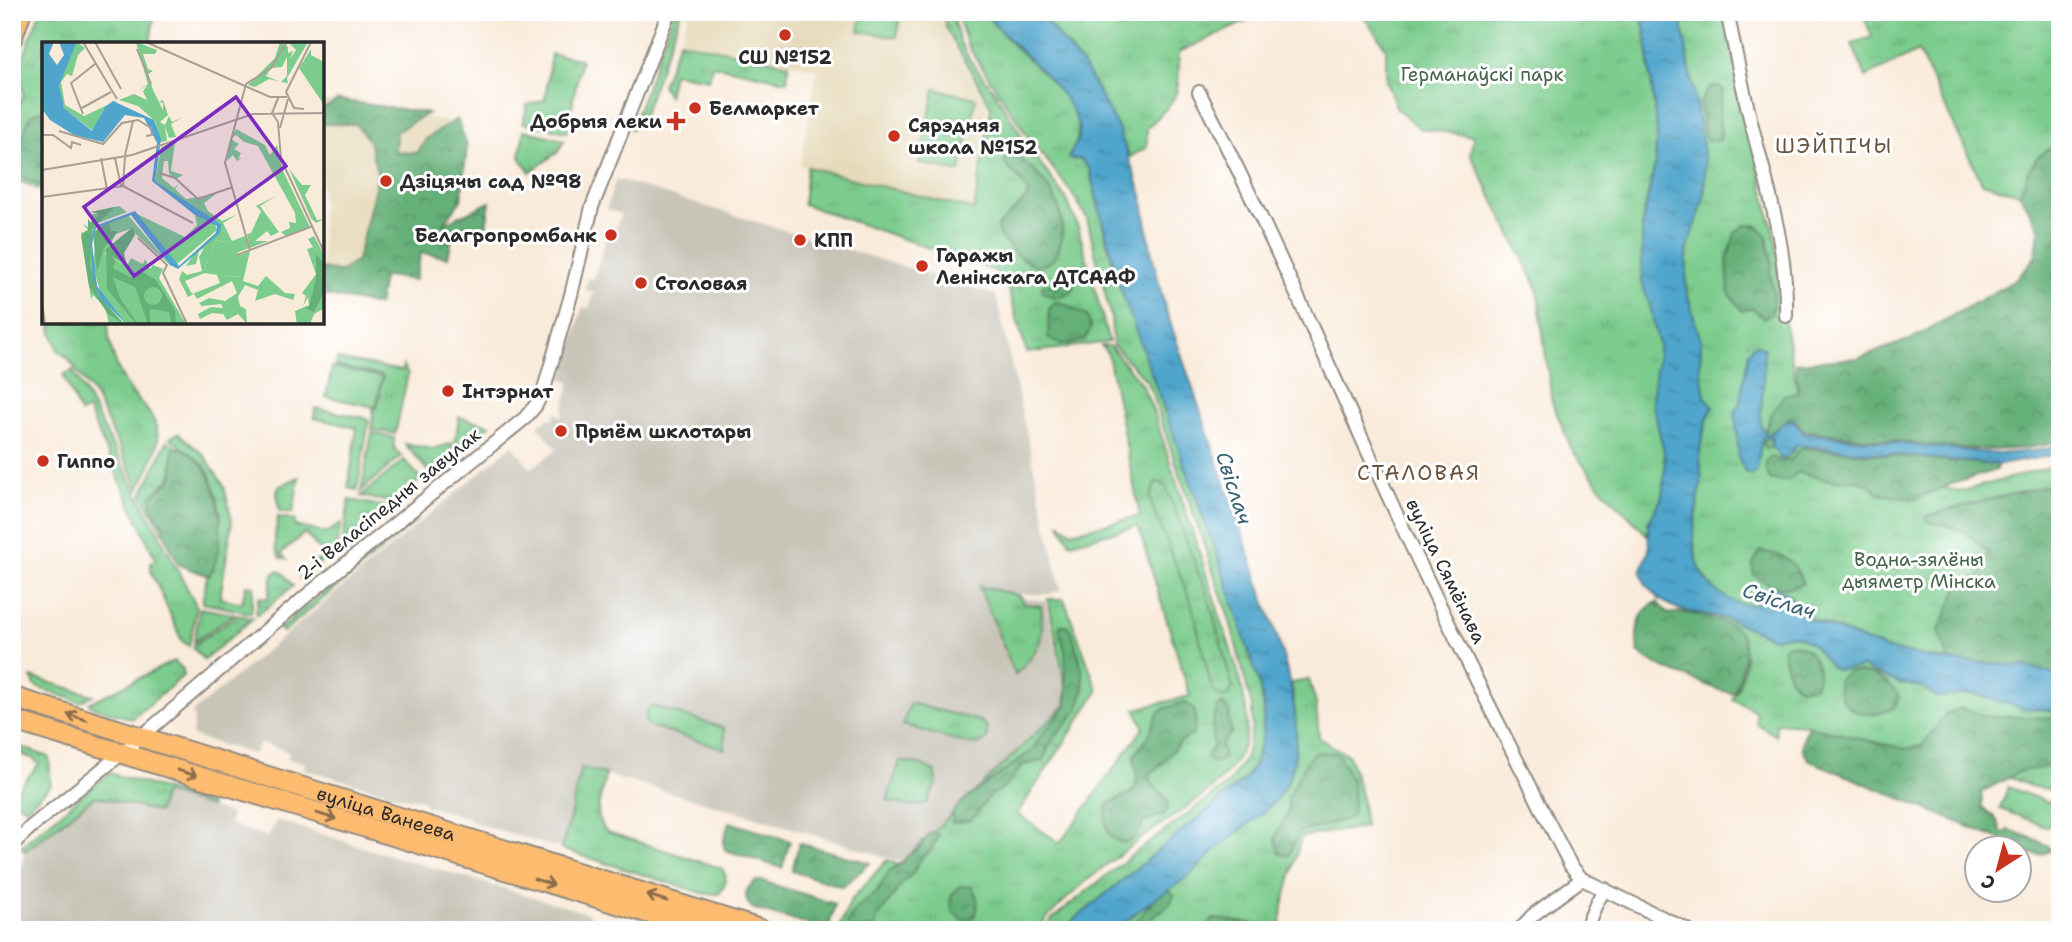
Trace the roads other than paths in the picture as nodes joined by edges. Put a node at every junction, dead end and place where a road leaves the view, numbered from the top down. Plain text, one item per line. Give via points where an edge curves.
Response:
1 (21, 12) edge
2 (669, 12) edge
3 (1727, 12) edge
4 (12, 38) edge
5 (1199, 92) dead end
6 (1786, 316) dead end
7 (12, 697) edge
8 (12, 720) edge
9 (141, 737) junction
10 (121, 754) junction
11 (268, 777) junction
12 (261, 797) junction
13 (12, 845) edge
14 (1582, 879) junction
15 (1605, 890) junction
16 (720, 924) edge
17 (704, 930) edge
18 (762, 930) edge
19 (1519, 930) edge
20 (1585, 930) edge
21 (1688, 930) edge

1 - 4 main road
2 - 9 street, 2-і Веласіпедны завулак via 592,207 571,295 536,405 526,418
3 - 6 street via 1774,212 1787,291
5 - 14 street, вуліца Сямёнава via 1247,184 1391,503 1482,690 1571,866
9 -> 7 main road, вуліца Ванеева
8 - 10 main road, вуліца Ванеева
9 - 10 street, 2-і Веласіпедны завулак
9 - 11 main road, вуліца Ванеева
10 -> 12 main road, вуліца Ванеева
10 - 13 street, 2-і Веласіпедны завулак
11 - 12 street
16 -> 11 main road, вуліца Ванеева
12 -> 17 main road, вуліца Ванеева
14 - 15 street
14 - 19 street
15 - 20 street
15 - 21 street
16 - 18 main road, вуліца Ванеева

